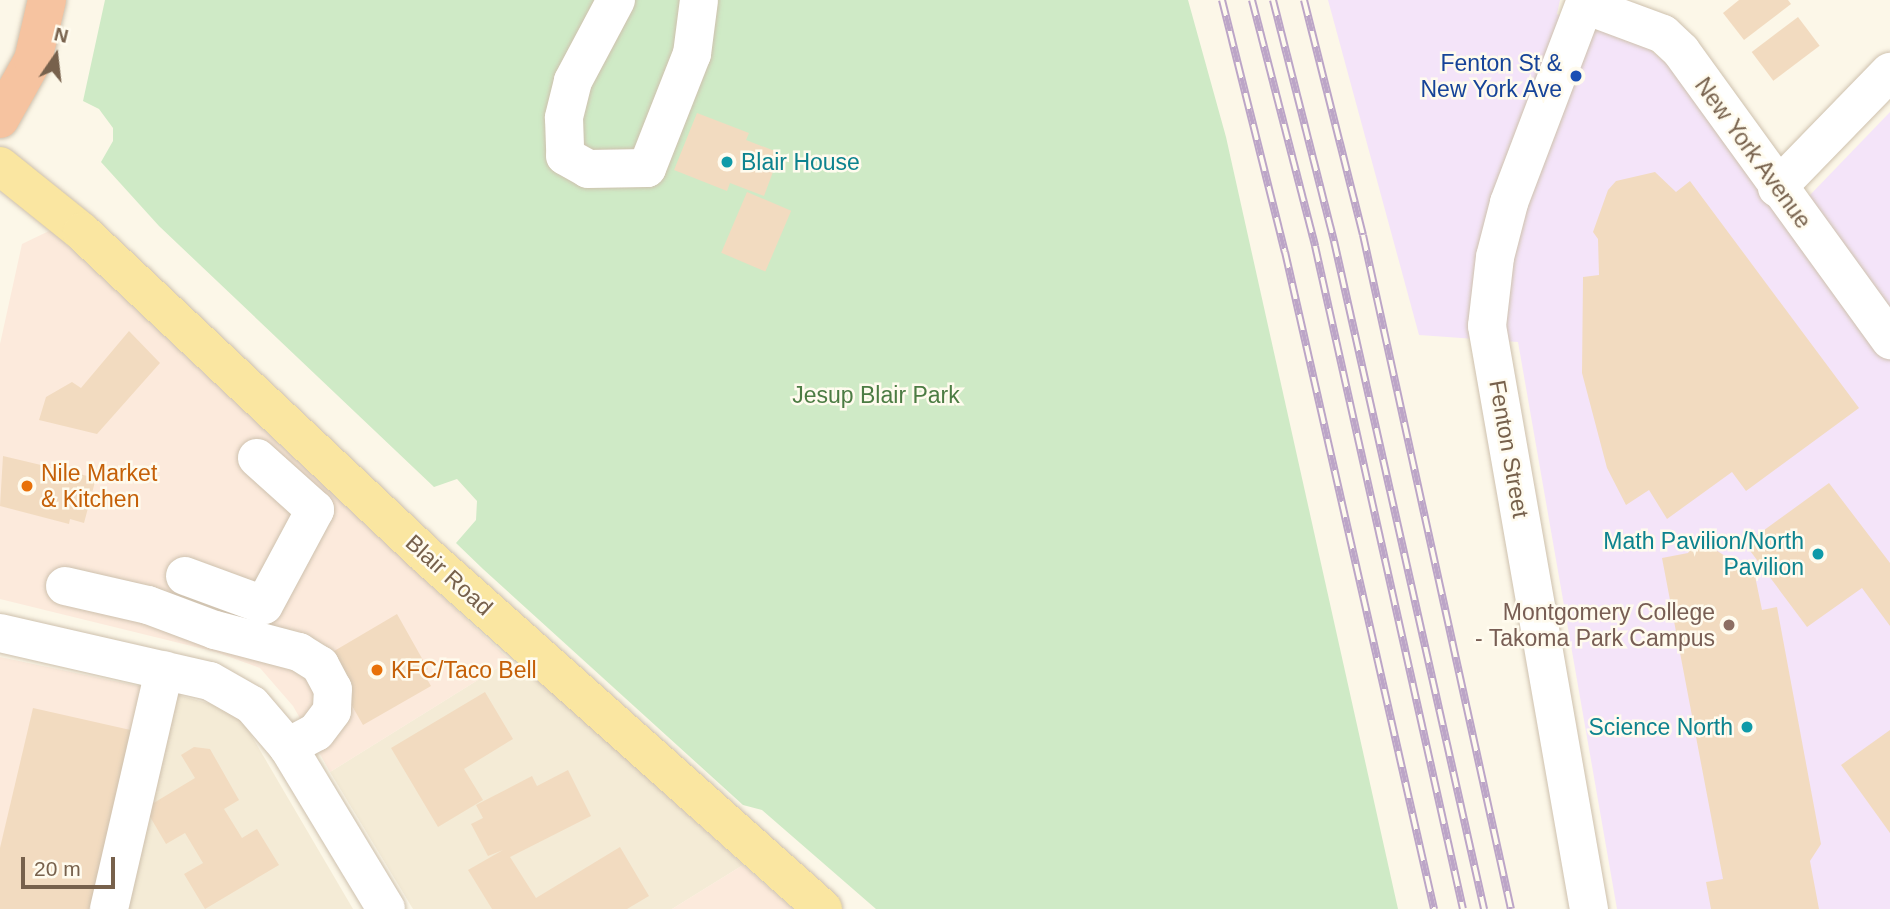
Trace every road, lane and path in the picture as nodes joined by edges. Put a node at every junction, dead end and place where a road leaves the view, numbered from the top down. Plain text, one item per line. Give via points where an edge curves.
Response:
1 (47, 0) edge
2 (616, 0) edge
3 (699, 0) edge
4 (1586, 2) edge
5 (1890, 72) edge
6 (0, 118) edge
7 (0, 166) edge
8 (1777, 188) junction
9 (1890, 340) edge
10 (257, 458) dead end
11 (185, 576) dead end
12 (0, 633) edge
13 (61, 648) junction
14 (164, 670) junction
15 (288, 747) junction
16 (109, 909) edge
17 (386, 909) edge
18 (823, 909) edge
19 (1589, 909) edge

1 - 6 highway via 33,60
2 - 3 street via 573,81 564,118 565,156 588,169 648,167 692,54
4 - 8 street, New York Avenue via 1662,34 1681,51
4 - 19 street, Fenton Street via 1509,203 1495,257 1487,326
5 - 8 street
7 - 18 main road, Blair Road via 82,232 428,556
8 - 9 street, New York Avenue
10 - 11 street via 315,510 264,605
12 - 13 street
13 - 14 street
13 - 15 street via 65,577 215,630 299,652 320,665 333,689 332,711 316,732
14 - 15 street via 210,681 252,705
14 - 16 street
15 - 17 street

